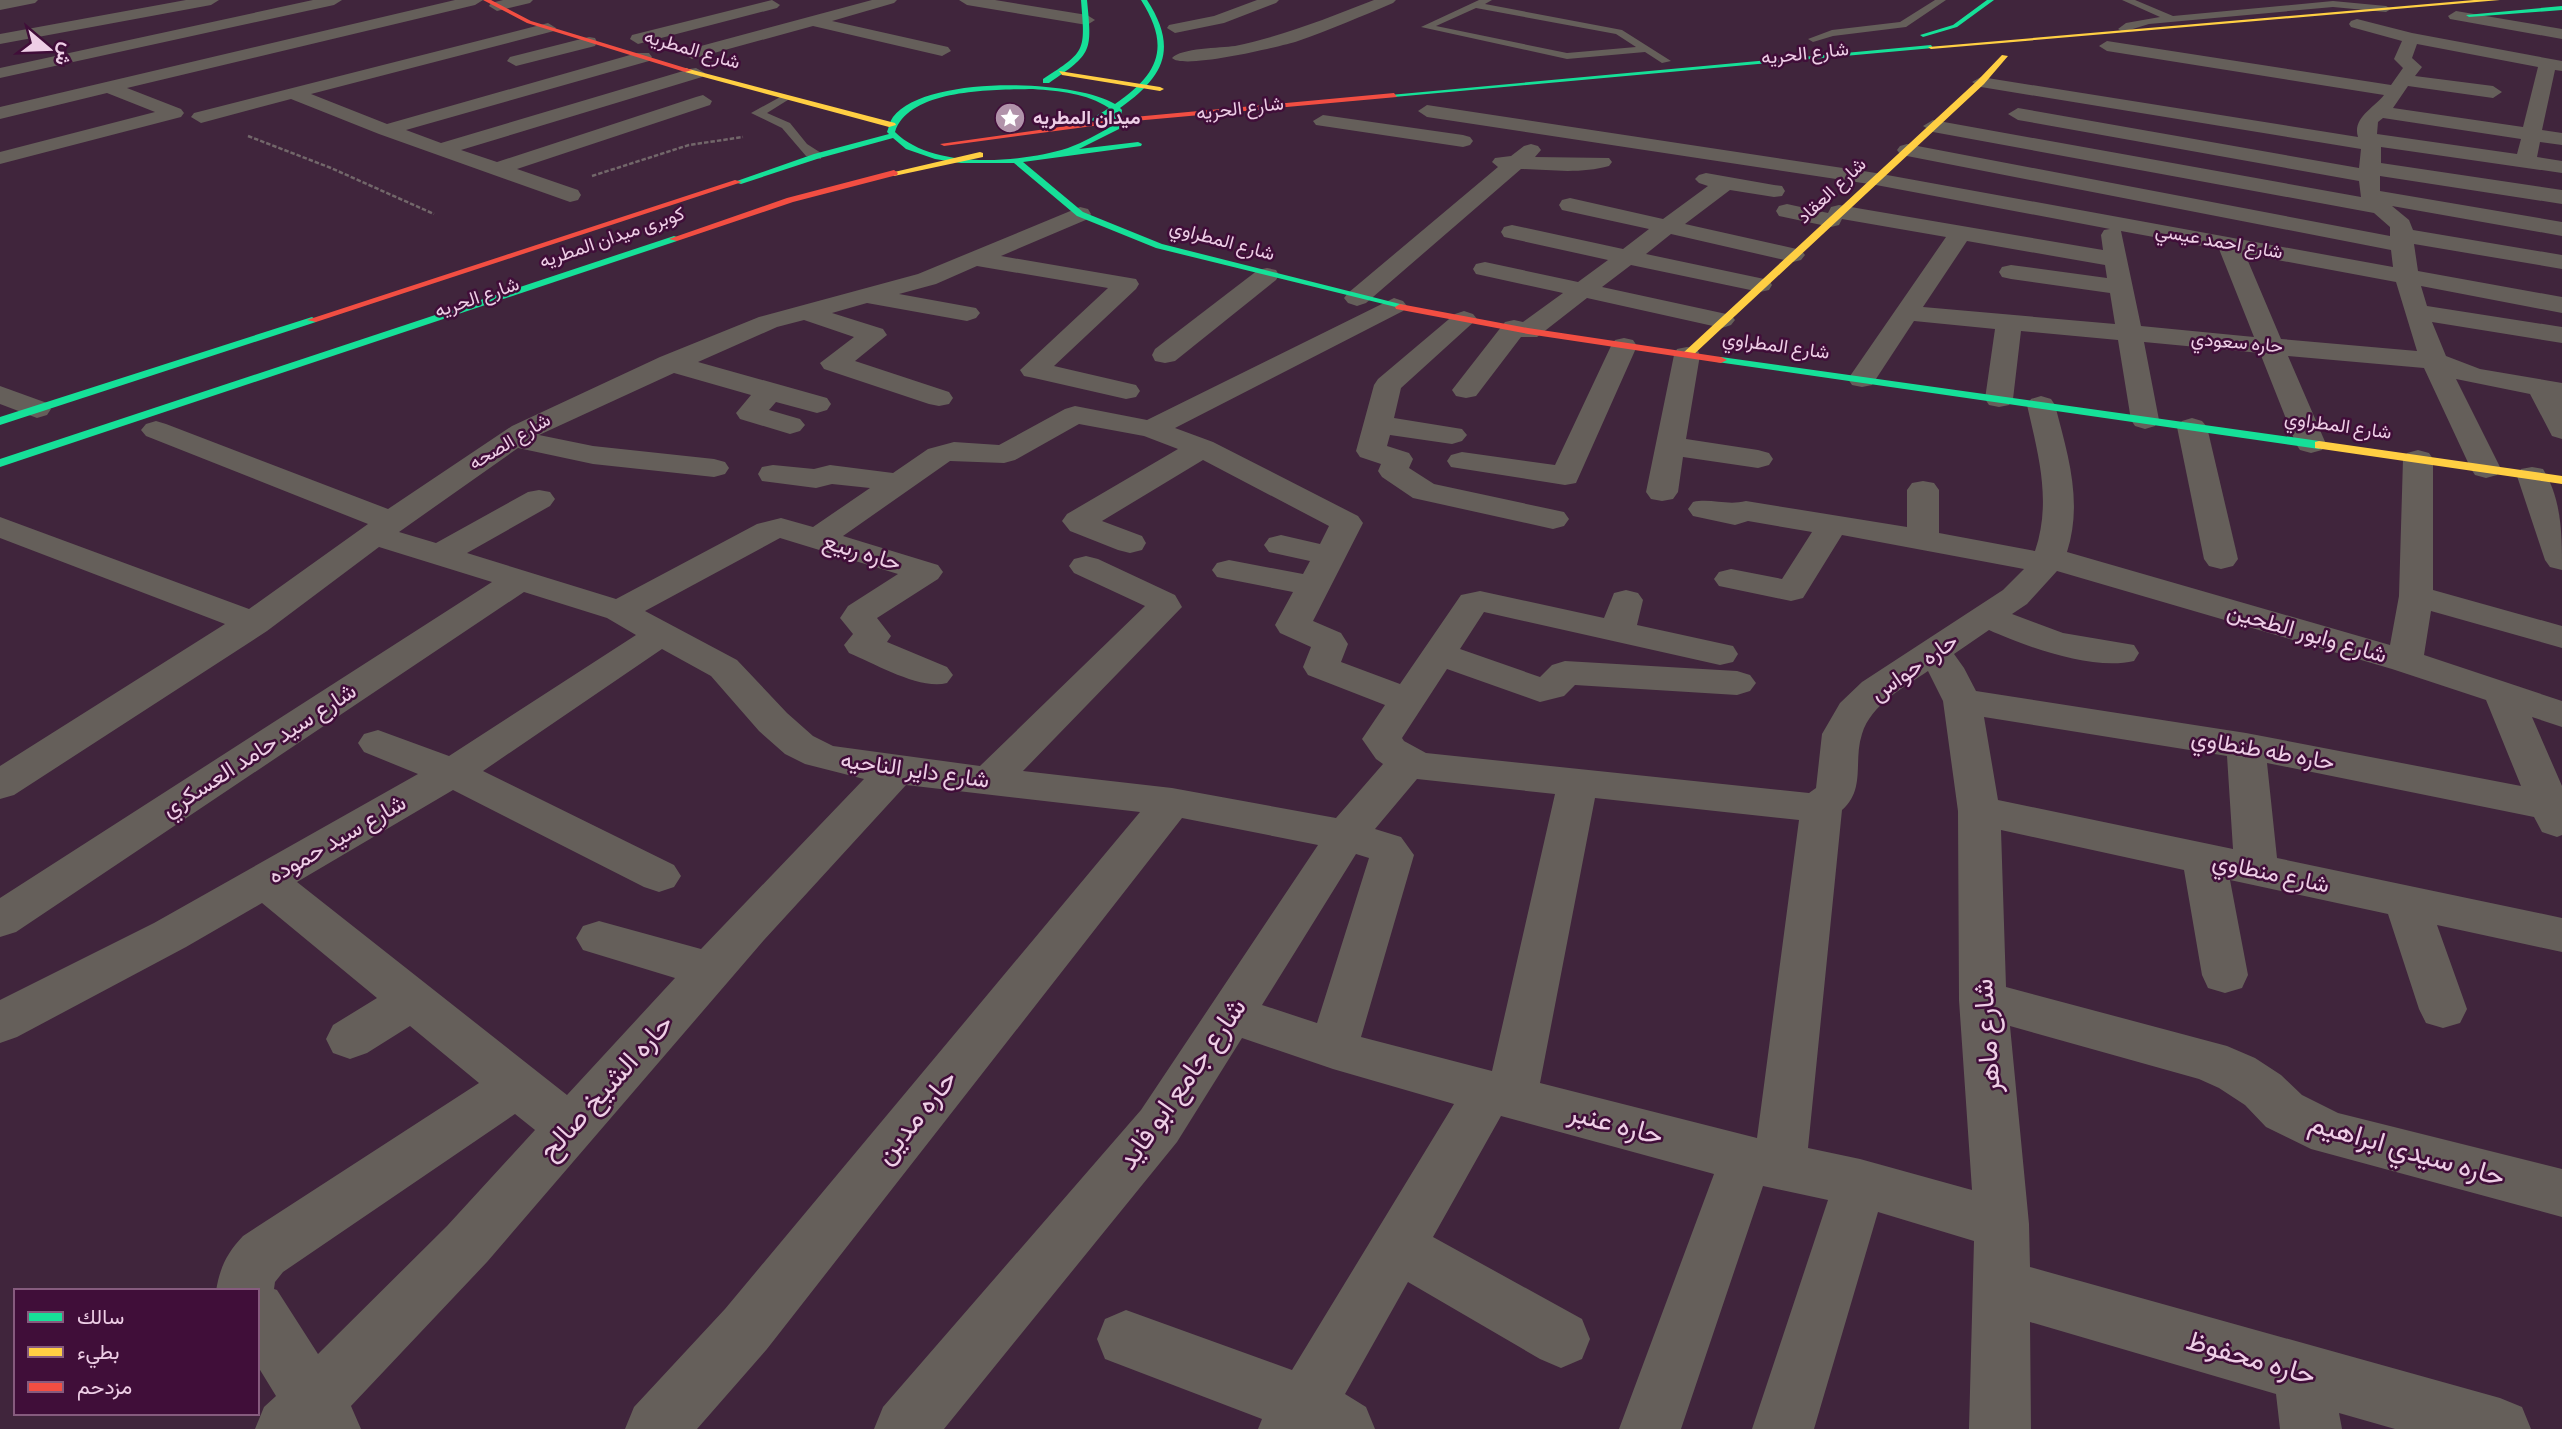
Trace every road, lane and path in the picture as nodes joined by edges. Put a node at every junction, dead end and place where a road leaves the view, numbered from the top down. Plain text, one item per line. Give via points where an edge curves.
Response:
1 (121, 0) edge
2 (159, 0) edge
3 (209, 0) edge
4 (334, 0) edge
5 (475, 0) edge
6 (525, 0) edge
7 (793, 0) edge
8 (889, 0) edge
9 (968, 0) edge
10 (1084, 0) edge
11 (1144, 0) edge
12 (1271, 0) edge
13 (1388, 0) edge
14 (1487, 0) edge
15 (1941, 0) edge
16 (1991, 0) edge
17 (2127, 0) edge
18 (2255, 0) edge
19 (2497, 0) edge
20 (491, 3) edge
21 (2391, 4) edge
22 (1474, 5) junction
23 (0, 7) edge
24 (83, 7) dead end
25 (175, 7) junction
26 (2307, 7) junction
27 (2562, 8) edge
28 (1168, 9) dead end
29 (2455, 10) junction
30 (28, 11) edge
31 (1898, 13) dead end
32 (2175, 15) junction
33 (263, 16) junction
34 (1087, 20) junction
35 (812, 21) junction
36 (0, 22) edge
37 (2357, 24) junction
38 (1167, 28) junction
39 (548, 29) junction
40 (1863, 29) joint
41 (2123, 29) junction
42 (47, 31) junction
43 (1883, 33) junction
44 (2235, 33) junction
45 (334, 34) junction
46 (2562, 34) edge
47 (638, 38) junction
48 (2411, 38) junction
49 (1813, 39) dead end
50 (589, 41) junction
51 (0, 42) edge
52 (2516, 43) dead end
53 (2107, 46) junction
54 (1649, 49) junction
55 (2562, 50) edge
56 (942, 51) dead end
57 (9, 54) edge
58 (685, 56) junction
59 (2004, 56) junction
60 (643, 57) junction
61 (1181, 58) junction
62 (1666, 61) junction
63 (2317, 61) dead end
64 (43, 63) junction
65 (729, 64) dead end
66 (1131, 65) dead end
67 (2555, 65) edge
68 (495, 67) dead end
69 (2248, 68) junction
70 (1859, 70) dead end
71 (0, 72) edge
72 (1062, 73) junction
73 (2148, 75) dead end
74 (2304, 77) junction
75 (1981, 82) junction
76 (2401, 83) junction
77 (1033, 87) junction
78 (105, 88) junction
79 (831, 91) dead end
80 (1173, 91) junction
81 (294, 94) junction
82 (1448, 96) junction
83 (2287, 97) dead end
84 (1198, 98) dead end
85 (892, 99) dead end
86 (792, 100) junction
87 (929, 100) junction
88 (703, 101) dead end
89 (1261, 102) junction
90 (362, 103) dead end
91 (1958, 104) junction
92 (1068, 105) dead end
93 (1502, 105) dead end
94 (2124, 105) junction
95 (336, 110) junction
96 (2314, 111) dead end
97 (1420, 112) joint
98 (2379, 112) junction
99 (0, 113) edge
100 (1046, 114) dead end
101 (1388, 114) dead end
102 (201, 117) joint
103 (2216, 120) junction
104 (1317, 121) joint
105 (1275, 123) dead end
106 (1933, 126) junction
107 (2105, 129) junction
108 (386, 130) junction
109 (792, 130) junction
110 (892, 130) junction
111 (2308, 135) junction
112 (2533, 135) junction
113 (2562, 139) edge
114 (1149, 142) dead end
115 (2370, 142) junction
116 (944, 144) junction
117 (1089, 145) junction
118 (2200, 146) junction
119 (441, 149) junction
120 (1870, 153) dead end
121 (2085, 153) junction
122 (1902, 154) junction
123 (1011, 155) junction
124 (1053, 155) junction
125 (817, 156) junction
126 (891, 156) dead end
127 (1524, 156) junction
128 (0, 158) edge
129 (970, 161) junction
130 (2526, 162) junction
131 (2300, 164) junction
132 (2562, 167) edge
133 (498, 169) junction
134 (2185, 172) junction
135 (1685, 176) dead end
136 (589, 177) dead end
137 (803, 178) dead end
138 (1876, 179) junction
139 (2064, 180) junction
140 (1725, 183) junction
141 (2372, 187) junction
142 (723, 188) junction
143 (1774, 191) dead end
144 (2293, 191) junction
145 (570, 195) dead end
146 (2562, 197) edge
147 (2167, 200) junction
148 (2014, 205) junction
149 (2040, 210) junction
150 (1787, 211) dead end
151 (435, 214) dead end
152 (785, 214) junction
153 (1080, 214) junction
154 (1835, 216) junction
155 (2284, 222) junction
156 (2110, 223) junction
157 (1666, 226) junction
158 (2562, 229) edge
159 (2149, 230) junction
160 (1512, 232) dead end
161 (1960, 234) junction
162 (1988, 239) junction
163 (2402, 240) junction
164 (2229, 244) junction
165 (2277, 253) junction
166 (1793, 255) junction
167 (1625, 257) junction
168 (977, 259) junction
169 (2117, 260) junction
170 (2561, 262) edge
171 (1485, 269) dead end
172 (2011, 272) dead end
173 (1267, 275) junction
174 (2404, 276) junction
175 (1760, 285) junction
176 (2121, 286) junction
177 (1581, 289) junction
178 (864, 295) junction
179 (1357, 298) junction
180 (2562, 305) edge
181 (1394, 306) junction
182 (802, 311) junction
183 (2417, 312) junction
184 (967, 313) dead end
185 (1908, 313) junction
186 (1464, 319) junction
187 (1722, 320) junction
188 (2009, 323) junction
189 (1521, 330) junction
190 (2130, 334) junction
191 (2562, 335) edge
192 (1624, 346) junction
193 (2271, 346) junction
194 (1165, 355) dead end
195 (1687, 355) junction
196 (2434, 361) junction
197 (670, 363) junction
198 (1862, 379) junction
199 (300, 380) dead end
200 (2552, 389) edge
201 (1466, 390) dead end
202 (142, 392) dead end
203 (770, 392) junction
204 (0, 394) edge
205 (939, 398) dead end
206 (1999, 399) junction
207 (817, 404) dead end
208 (2041, 405) junction
209 (37, 409) junction
210 (1101, 419) junction
211 (2145, 420) junction
212 (0, 421) edge
213 (790, 425) dead end
214 (1378, 425) junction
215 (2192, 427) junction
216 (161, 428) dead end
217 (1152, 429) junction
218 (2562, 430) edge
219 (512, 438) junction
220 (2311, 444) junction
221 (1670, 446) junction
222 (1202, 448) junction
223 (1758, 459) dead end
224 (2417, 459) junction
225 (0, 463) edge
226 (714, 468) dead end
227 (2486, 469) junction
228 (773, 474) dead end
229 (2547, 478) edge
230 (899, 483) junction
231 (1923, 490) dead end
232 (1662, 492) dead end
233 (539, 499) dead end
234 (1704, 509) dead end
235 (1553, 519) dead end
236 (0, 527) edge
237 (383, 528) junction
238 (1777, 534) dead end
239 (1827, 534) junction
240 (819, 538) junction
241 (1923, 540) junction
242 (1130, 543) dead end
243 (1282, 545) dead end
244 (439, 555) junction
245 (1329, 556) junction
246 (2221, 559) dead end
247 (2049, 560) junction
248 (2562, 560) edge
249 (1086, 566) dead end
250 (1229, 570) dead end
251 (1731, 579) dead end
252 (519, 580) junction
253 (1313, 586) junction
254 (2416, 596) junction
255 (619, 611) junction
256 (1987, 616) junction
257 (254, 623) junction
258 (661, 634) junction
259 (2562, 637) edge
260 (1932, 653) junction
261 (2121, 653) dead end
262 (1440, 654) junction
263 (2404, 661) junction
264 (934, 675) dead end
265 (2502, 692) junction
266 (1409, 701) junction
267 (1962, 701) junction
268 (2562, 715) edge
269 (377, 743) dead end
270 (2246, 746) junction
271 (9, 766) edge
272 (1417, 766) junction
273 (896, 770) junction
274 (452, 773) junction
275 (989, 781) junction
276 (1578, 783) junction
277 (1171, 802) junction
278 (1822, 804) junction
279 (1979, 811) junction
280 (2558, 815) edge
281 (1346, 835) junction
282 (2204, 859) junction
283 (2256, 870) junction
284 (659, 876) dead end
285 (265, 881) junction
286 (2406, 902) junction
287 (0, 920) edge
288 (2562, 935) edge
289 (599, 938) dead end
290 (710, 970) junction
291 (2225, 975) dead end
292 (1983, 1000) junction
293 (412, 1001) junction
294 (2443, 1009) dead end
295 (1233, 1016) junction
296 (0, 1023) edge
297 (351, 1039) dead end
298 (1333, 1049) junction
299 (516, 1086) junction
300 (1500, 1093) junction
301 (569, 1128) junction
302 (1763, 1163) junction
303 (1860, 1183) junction
304 (2562, 1193) edge
305 (2002, 1224) junction
306 (1398, 1247) junction
307 (2001, 1286) junction
308 (245, 1289) edge
309 (259, 1314) edge
310 (1126, 1339) dead end
311 (1561, 1339) dead end
312 (2307, 1401) edge
313 (310, 1420) edge
314 (1313, 1421) edge
315 (656, 1429) edge
316 (905, 1429) edge
317 (1650, 1429) edge
318 (1783, 1429) edge
319 (2000, 1429) edge
320 (2500, 1429) edge

1 - 24 street
2 - 25 street
3 - 25 street
3 - 33 street
4 - 33 street
5 - 45 street
6 - 20 street
6 - 47 main road, شارع المطريه via 565,18
7 - 47 street
8 - 35 street
9 - 34 street
10 - 34 main road
11 - 38 main road
12 - 38 street via 1218,20
13 - 61 street via 1273,42
14 - 22 lane
15 - 43 lane via 1908,23
16 - 43 main road, شارع الحريه via 1955,26 1909,37
17 - 32 lane
18 - 26 lane
19 - 29 main road, شارع الحريه
20 - 39 main road, شارع المطريه
21 - 26 lane
21 - 29 main road, شارع الحريه
21 - 41 main road, شارع الحريه
22 - 54 lane via 1608,29
22 - 54 lane via 1426,27 1567,56
23 - 30 street
25 - 42 street
26 - 32 lane
27 - 29 main road, شارع الحريه
28 - 38 main road
29 - 37 main road, شارع الحريه
29 - 46 street
30 - 36 street
30 - 42 street
31 - 43 lane
32 - 41 lane
33 - 45 street
33 - 64 street
34 - 72 main road via 1088,48
35 - 56 street
35 - 58 street
37 - 44 main road, شارع الحريه
37 - 48 street
38 - 61 main road
38 - 123 main road, كوبرى ميدان المطريه via 1156,67 1138,92 1090,123
39 - 50 main road, شارع المطريه
39 - 81 street
40 - 43 lane
40 - 49 lane
41 - 82 main road, شارع الحريه
42 - 51 street
43 - 62 main road, شارع الحريه
44 - 53 main road, شارع الحريه
44 - 82 main road
45 - 78 street
47 - 58 main road, شارع المطريه
48 - 67 street
48 - 76 street
50 - 60 main road, شارع المطريه
50 - 68 street
51 - 57 street
52 - 55 street
53 - 59 main road, شارع الحريه
53 - 69 street
54 - 62 lane
57 - 64 street
58 - 60 main road, شارع المطريه
58 - 65 main road, شارع المطريه
58 - 86 main road, شارع المطريه
58 - 119 street
59 - 70 main road, شارع الحريه
59 - 75 main road, شارع العقاد
60 - 108 street
61 - 80 main road
62 - 89 main road, شارع الحريه
63 - 74 street
64 - 71 street
64 - 78 street
66 - 92 main road via 1102,89
67 - 112 street
69 - 74 street
69 - 103 street
72 - 77 main road
72 - 80 main road
73 - 94 street
74 - 76 street
74 - 83 street
75 - 91 main road, شارع العقاد
75 - 94 street
76 - 76 street via 2490,92
76 - 98 street
77 - 87 main road via 978,90
77 - 117 main road via 1080,93 1118,110 1117,128
78 - 99 street
78 - 128 street via 174,113
79 - 86 main road via 822,98
80 - 117 main road via 1153,126 1125,139
81 - 95 street
81 - 102 street
82 - 116 main road via 1087,123
82 - 123 main road via 1201,123
84 - 89 main road, شارع الحريه
85 - 87 main road
86 - 109 lane via 757,113
86 - 110 main road, شارع المطريه
87 - 110 main road via 904,112
88 - 133 street
89 - 105 main road via 1247,108 1247,114
90 - 95 street
91 - 106 main road, شارع العقاد
91 - 107 street
93 - 97 main road
94 - 103 street
94 - 107 street
95 - 108 street
96 - 111 street
97 - 138 street, شارع احمد عيسي
98 - 112 street
98 - 115 street via 2366,130
100 - 116 main road
101 - 104 main road
102 - 151 path
103 - 111 street
103 - 118 street
104 - 127 street via 1475,153
106 - 121 street
106 - 122 main road, شارع العقاد
107 - 118 street
107 - 121 street
108 - 119 street
109 - 125 lane via 804,151
109 - 136 path via 689,145
110 - 125 main road, شارع الحريه
110 - 129 main road, شارع المطريه via 903,146
111 - 115 street
111 - 131 street
112 - 113 street
112 - 130 street
114 - 124 main road
115 - 130 street via 2491,165
115 - 141 street
116 - 126 main road
117 - 124 main road
118 - 131 street
118 - 134 street
119 - 133 street
120 - 122 street
121 - 134 street
121 - 139 street
122 - 138 main road, شارع العقاد
122 - 139 street
123 - 124 main road
123 - 129 main road
123 - 153 main road, شارع المطراوي
123 - 225 main road, كوبرى ميدان المطريه via 868,178 744,215
125 - 142 main road, شارع الحريه
127 - 157 street via 1569,165 1609,163 1571,199
127 - 179 street
129 - 152 main road, شارع الحريه
130 - 132 street
131 - 141 street
131 - 144 street
133 - 145 street
134 - 144 street
134 - 147 street
135 - 140 street
137 - 202 main road, كوبرى ميدان المطريه
138 - 148 street, شارع احمد عيسي
138 - 154 main road, شارع العقاد
139 - 147 street
139 - 149 street
140 - 143 street
140 - 157 street
141 - 144 street
141 - 146 street
141 - 158 street
141 - 163 street via 2401,225
142 - 152 main road via 760,184 790,188 801,200
142 - 209 main road, شارع الحريه
144 - 155 street
147 - 155 street
147 - 159 street
148 - 149 street, شارع احمد عيسي
148 - 162 street
149 - 156 street, شارع احمد عيسي
150 - 154 street
152 - 199 main road, شارع الحريه
153 - 168 street, شارع الصحه
153 - 173 main road, شارع المطراوي via 1159,246
154 - 161 street
154 - 166 main road, شارع العقاد
155 - 163 street
155 - 165 street
156 - 159 street, شارع احمد عيسي
156 - 169 street
157 - 166 street
157 - 167 street
159 - 164 street, شارع احمد عيسي
160 - 167 street
161 - 162 street
161 - 185 street
162 - 169 street
163 - 170 street
163 - 174 street
164 - 165 street, شارع احمد عيسي
164 - 193 street
165 - 174 street, شارع احمد عيسي
166 - 175 main road, شارع العقاد
167 - 175 street
167 - 177 street
168 - 178 street, شارع الصحه via 927,279
168 - 210 street via 1127,284 1034,370 1130,385
169 - 176 street
171 - 177 street
172 - 176 street
173 - 179 main road, شارع المطراوي
173 - 194 street
174 - 180 street, شارع احمد عيسي
174 - 183 street
175 - 187 main road, شارع العقاد
176 - 190 street
177 - 187 street
177 - 189 street
178 - 182 street, شارع الصحه
178 - 184 street
179 - 181 main road, شارع المطراوي
181 - 186 main road, شارع المطراوي
181 - 217 street
182 - 197 street, شارع الصحه
182 - 205 street via 874,335 834,363
183 - 191 street
183 - 196 street
185 - 188 street, حاره سعودي
185 - 198 street
186 - 189 main road, شارع المطراوي
186 - 214 street via 1392,380 1384,392
187 - 195 main road, شارع العقاد
188 - 190 street, حاره سعودي
188 - 206 street
189 - 192 main road, شارع المطراوي
189 - 201 street
190 - 193 street, حاره سعودي
190 - 211 street
192 - 195 main road, شارع المطراوي
192 - 214 street via 1564,475
193 - 196 street, حاره سعودي
193 - 220 street
195 - 198 main road, شارع المطراوي
195 - 221 street
196 - 200 street, حاره سعودي via 2474,376
196 - 227 street
197 - 203 street
197 - 219 street, شارع الصحه
198 - 206 main road, شارع المطراوي
200 - 218 street
203 - 207 street
203 - 213 street via 750,413
204 - 209 street
206 - 208 main road, شارع المطراوي
208 - 211 main road, شارع المطراوي
208 - 247 street, حاره حواس via 2063,500
209 - 212 main road, شارع الحريه
210 - 217 street
210 - 230 street via 1070,416 1009,453 1009,464 947,452
211 - 215 main road, شارع المطراوي
214 - 235 street via 1371,451 1398,459 1393,471 1424,491 1499,523
215 - 220 main road, شارع المطراوي
215 - 246 street
216 - 237 street, شارع داير الناحيه
217 - 222 street
219 - 226 street via 593,455
219 - 237 street, شارع الصحه
220 - 224 main road, شارع المطراوي
221 - 223 street
221 - 232 street
222 - 242 street via 1078,520
222 - 245 street via 1347,523
224 - 227 main road, شارع المطراوي
224 - 254 street
227 - 229 main road, شارع المطراوي
228 - 230 street via 816,479 830,474
229 - 248 street
230 - 240 street
231 - 241 street
233 - 244 street
234 - 239 street via 1735,515 1746,511
236 - 257 street
237 - 244 street, شارع داير الناحيه
237 - 257 street, شارع الصحه
238 - 239 street
239 - 241 street, شارع وابور الطحين
239 - 251 street via 1791,591
240 - 255 street, حاره ربيع via 781,528 769,531
240 - 264 street, حاره ربيع via 926,572 858,618 873,636 862,645
241 - 247 street, شارع وابور الطحين
243 - 245 street
244 - 252 street, شارع داير الناحيه
245 - 253 street
247 - 256 street, حاره حواس via 2036,579
247 - 263 street, شارع وابور الطحين
249 - 275 street via 1163,602 1164,607
250 - 253 street
252 - 255 street, شارع داير الناحيه
252 - 287 street, شارع سيد حامد العسكري
253 - 266 street via 1293,625 1328,641 1321,667
254 - 259 street
254 - 263 street
255 - 258 street, شارع داير الناحيه
256 - 260 street, حاره حواس
256 - 261 street via 2027,636 2075,649
257 - 271 street, شارع الصحه
258 - 273 street, شارع داير الناحيه via 724,668 799,745 843,762
258 - 274 street, شارع سيد حموده
260 - 267 street, شارع ماهر via 1946,668
260 - 278 street, حاره حواس via 1875,690 1854,712 1842,734 1836,791
262 - 262 street via 1477,601 1622,615 1729,668 1566,673 1547,691
262 - 266 street
263 - 265 street, شارع وابور الطحين
265 - 268 street, شارع وابور الطحين
265 - 280 street
266 - 272 street via 1382,739 1390,750
267 - 270 street, حاره طه طنطاوي
267 - 279 street, شارع ماهر
269 - 274 street
270 - 280 street, حاره طه طنطاوي
270 - 283 street
272 - 276 street
272 - 281 street, شارع جامع ابو فايد via 1400,769
273 - 275 street, شارع داير الناحيه
273 - 290 street, حاره الشيخ صالح
274 - 284 street
274 - 285 street, شارع سيد حموده
275 - 277 street, شارع داير الناحيه
276 - 278 street via 1810,807
276 - 300 street
277 - 281 street, شارع داير الناحيه
277 - 315 street, حاره مدين via 746,1329
278 - 302 street
279 - 282 street, شارع منطاوي
279 - 292 street, شارع ماهر
281 - 295 street, شارع جامع ابو فايد
281 - 298 street, شارع داير الناحيه via 1386,848 1392,855
282 - 283 street, شارع منطاوي
282 - 291 street
283 - 286 street, شارع منطاوي
285 - 293 street
285 - 296 street, شارع سيد حموده
286 - 288 street, شارع منطاوي
286 - 294 street
289 - 290 street
290 - 301 street, حاره الشيخ صالح
292 - 304 street, حاره سيدي ابراهيم via 2209,1061 2263,1090 2284,1111 2329,1133
292 - 305 street, شارع ماهر
293 - 297 street
293 - 299 street
295 - 298 street, حاره عنبر
295 - 316 street, شارع جامع ابو فايد via 1159,1126
298 - 300 street, حاره عنبر
299 - 301 street
299 - 308 street via 263,1254 248,1271
300 - 302 street, حاره عنبر
300 - 306 street
301 - 313 street, حاره الشيخ صالح
302 - 303 street, حاره عنبر
302 - 317 street
303 - 305 street, حاره عنبر
303 - 318 street
305 - 307 street, شارع ماهر
306 - 311 street
306 - 314 street
307 - 312 street, حاره محفوظ
307 - 319 street, شارع ماهر
309 - 313 street
310 - 314 street
312 - 320 street, حاره محفوظ

